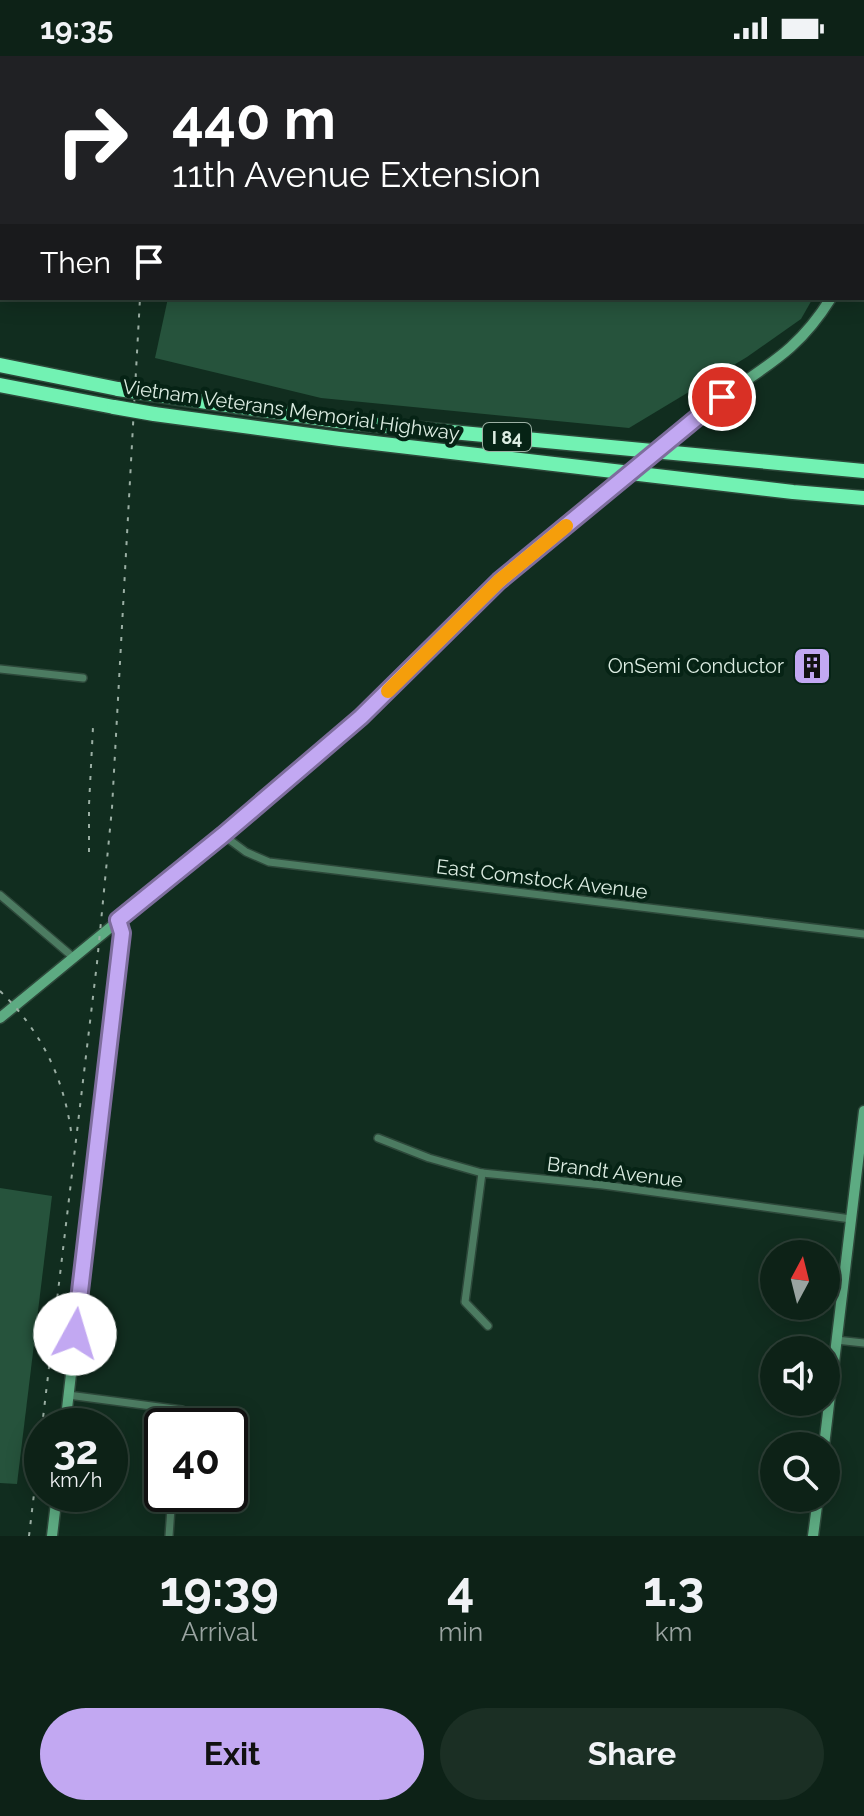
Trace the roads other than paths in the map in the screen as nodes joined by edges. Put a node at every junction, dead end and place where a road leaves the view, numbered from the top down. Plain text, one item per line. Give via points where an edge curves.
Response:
1 (830, 300) edge
2 (0, 365) edge
3 (0, 385) edge
4 (864, 471) edge
5 (864, 498) edge
6 (0, 669) edge
7 (83, 678) dead end
8 (223, 835) junction
9 (0, 895) edge
10 (118, 920) junction
11 (864, 934) edge
12 (73, 957) junction
13 (0, 1018) edge
14 (864, 1111) edge
15 (378, 1138) dead end
16 (482, 1173) junction
17 (851, 1219) junction
18 (488, 1326) dead end
19 (836, 1336) edge
20 (840, 1340) edge
21 (864, 1343) edge
22 (68, 1395) junction
23 (67, 1408) edge
24 (167, 1408) edge
25 (55, 1512) edge
26 (171, 1512) edge
27 (816, 1512) edge
28 (52, 1536) edge
29 (169, 1536) edge
30 (813, 1536) edge

1 - 8 street, bridge via 787,352 722,397 499,581 369,709
2 - 4 highway, Vietnam Veterans Memorial Highway / I 84, bridge via 118,389 345,422
3 - 5 highway, Vietnam Veterans Memorial Highway / I 84, bridge via 154,414 340,439
6 - 7 street
8 - 10 street
8 - 11 street, East Comstock Avenue via 269,862
9 - 12 street
10 - 12 street
10 - 22 street via 122,933
12 - 13 street
14 - 17 street
15 - 16 street, Brandt Avenue
16 - 17 street, Brandt Avenue
16 - 18 street via 465,1302
17 - 19 street
20 - 21 street
22 - 23 street
22 - 24 street
25 - 28 street
26 - 29 street
27 - 30 street

